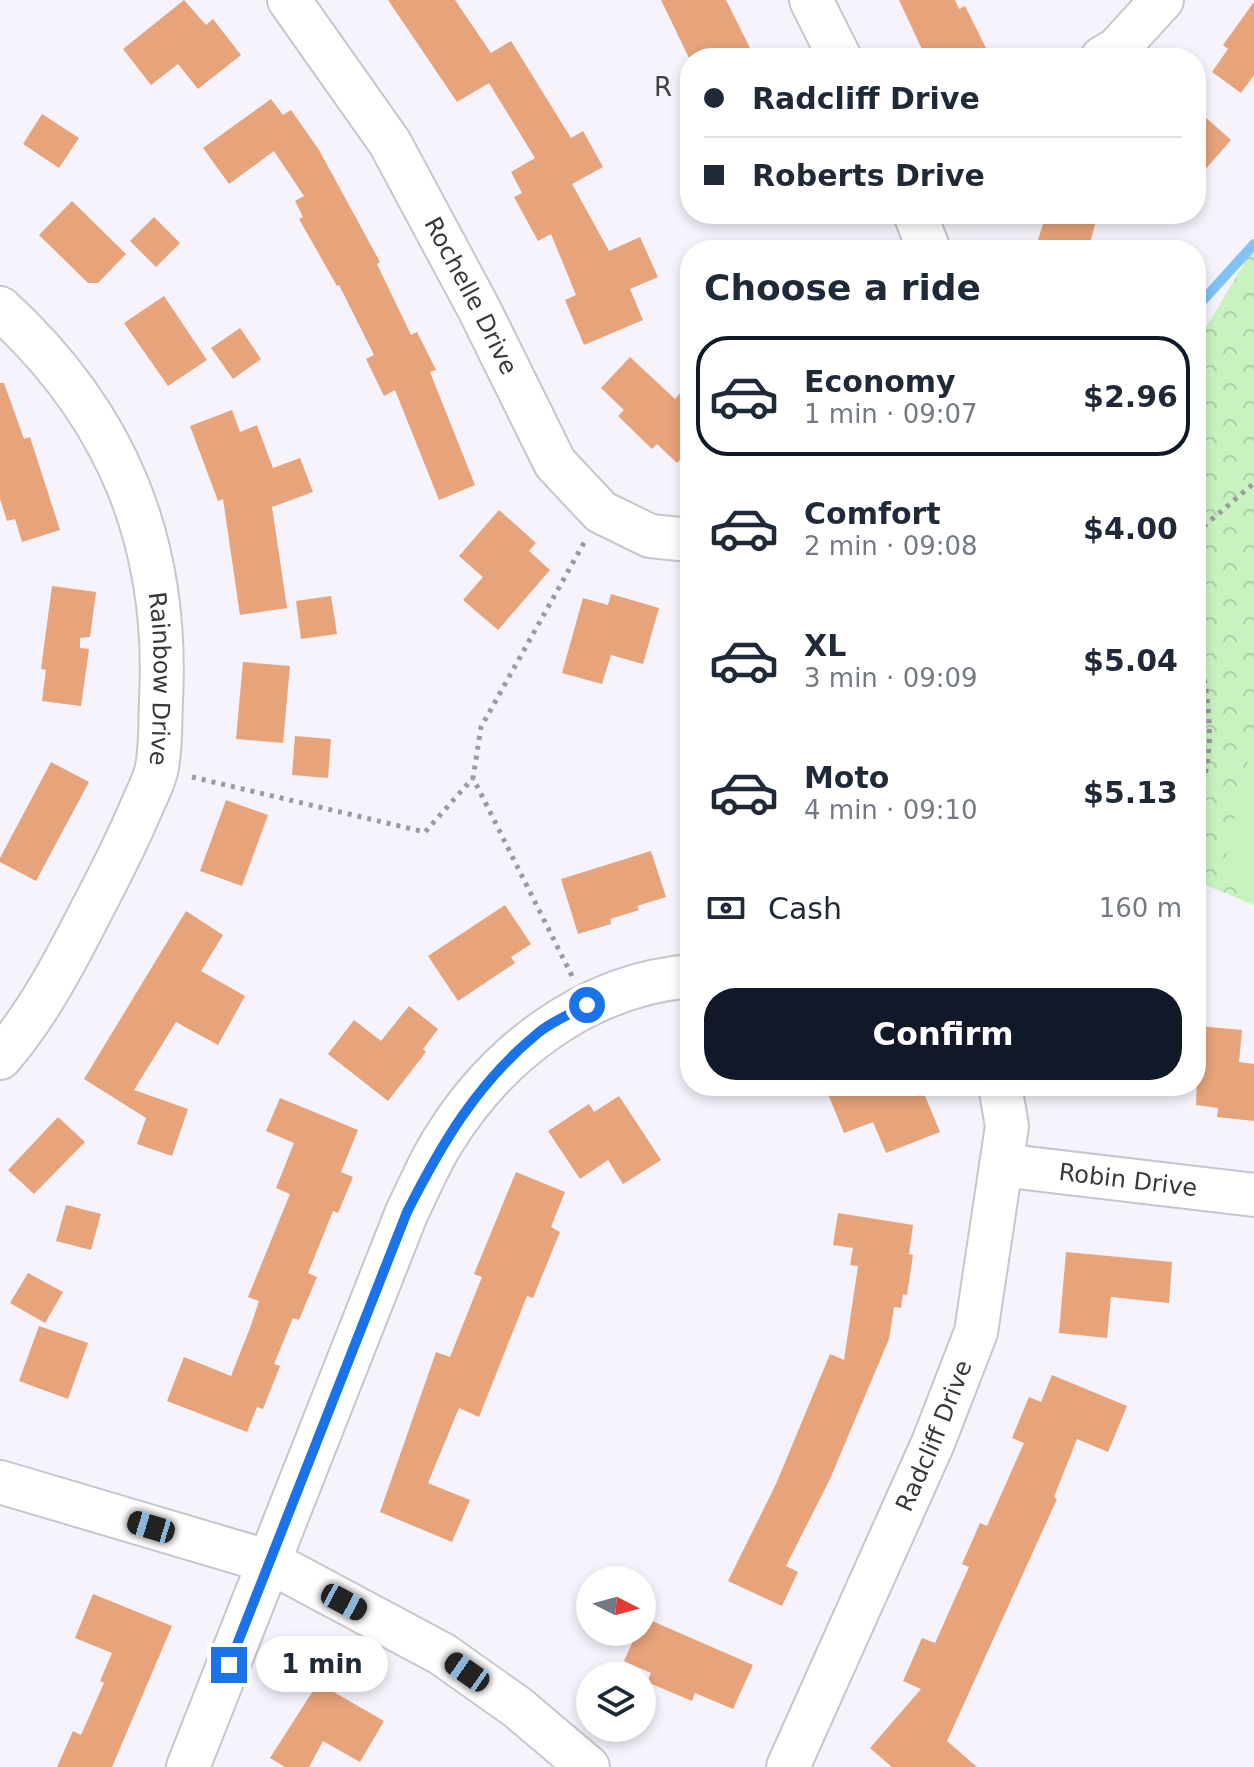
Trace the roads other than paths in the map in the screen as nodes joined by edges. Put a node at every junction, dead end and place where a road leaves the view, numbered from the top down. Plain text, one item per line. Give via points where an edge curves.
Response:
1 (289, 0) edge
2 (811, 0) edge
3 (1162, 0) edge
4 (835, 48) edge
5 (1118, 48) edge
6 (0, 308) edge
7 (680, 539) edge
8 (680, 977) edge
9 (0, 1058) edge
10 (1002, 1096) edge
11 (1001, 1165) junction
12 (1254, 1195) edge
13 (0, 1482) edge
14 (270, 1562) junction
15 (188, 1767) edge
16 (588, 1767) edge
17 (788, 1767) edge

1 - 7 street, Rochelle Drive via 390,143 555,463 601,512 650,536
2 - 4 street
3 - 5 street
6 - 9 street, Rainbow Drive via 73,387 115,450 140,512 157,581 163,665 157,769 123,852 78,938 18,1038
8 - 14 street via 655,979 587,1005 540,1031 492,1076 444,1140 407,1212
10 - 11 street, Radcliff Drive via 1007,1126
11 - 12 street, Robin Drive
11 - 17 street, Radcliff Drive via 976,1332 933,1443
13 - 14 street
14 - 15 street
14 - 16 street via 442,1654

